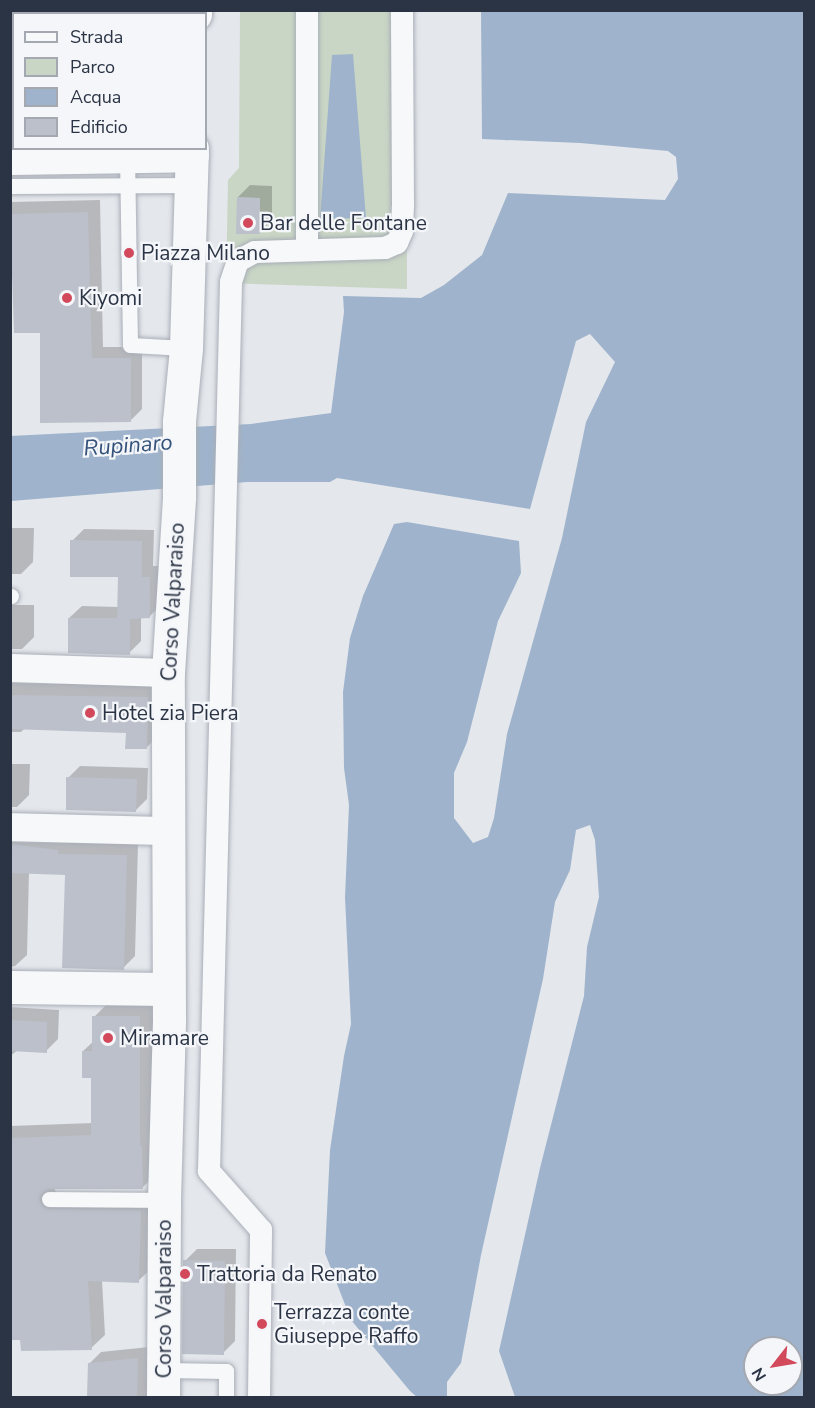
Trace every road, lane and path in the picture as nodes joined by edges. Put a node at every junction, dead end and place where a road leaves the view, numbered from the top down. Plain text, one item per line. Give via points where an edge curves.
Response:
1 (308, 10) edge
2 (402, 10) edge
3 (10, 158) edge
4 (128, 163) edge
5 (192, 163) edge
6 (10, 186) edge
7 (307, 250) junction
8 (186, 348) junction
9 (10, 668) edge
10 (168, 673) junction
11 (10, 827) edge
12 (168, 831) junction
13 (10, 987) edge
14 (168, 989) junction
15 (49, 1199) dead end
16 (164, 1200) junction
17 (164, 1384) edge
18 (226, 1398) edge
19 (259, 1398) edge

1 - 7 street
2 - 7 street via 402,231 397,243 385,248
3 - 4 street
4 - 5 street
4 - 6 lane
4 - 8 lane via 130,345
5 - 8 street, Corso Valparaiso
7 - 19 street via 255,252 238,261 231,282 209,1171 261,1230
8 - 10 street, Corso Valparaiso
9 - 10 street
10 - 12 street, Corso Valparaiso
11 - 12 street
12 - 14 street, Corso Valparaiso
13 - 14 street
14 - 16 street, Corso Valparaiso
15 - 16 lane, Corso Valparaiso
16 - 17 street, Corso Valparaiso
17 - 18 lane via 226,1371

